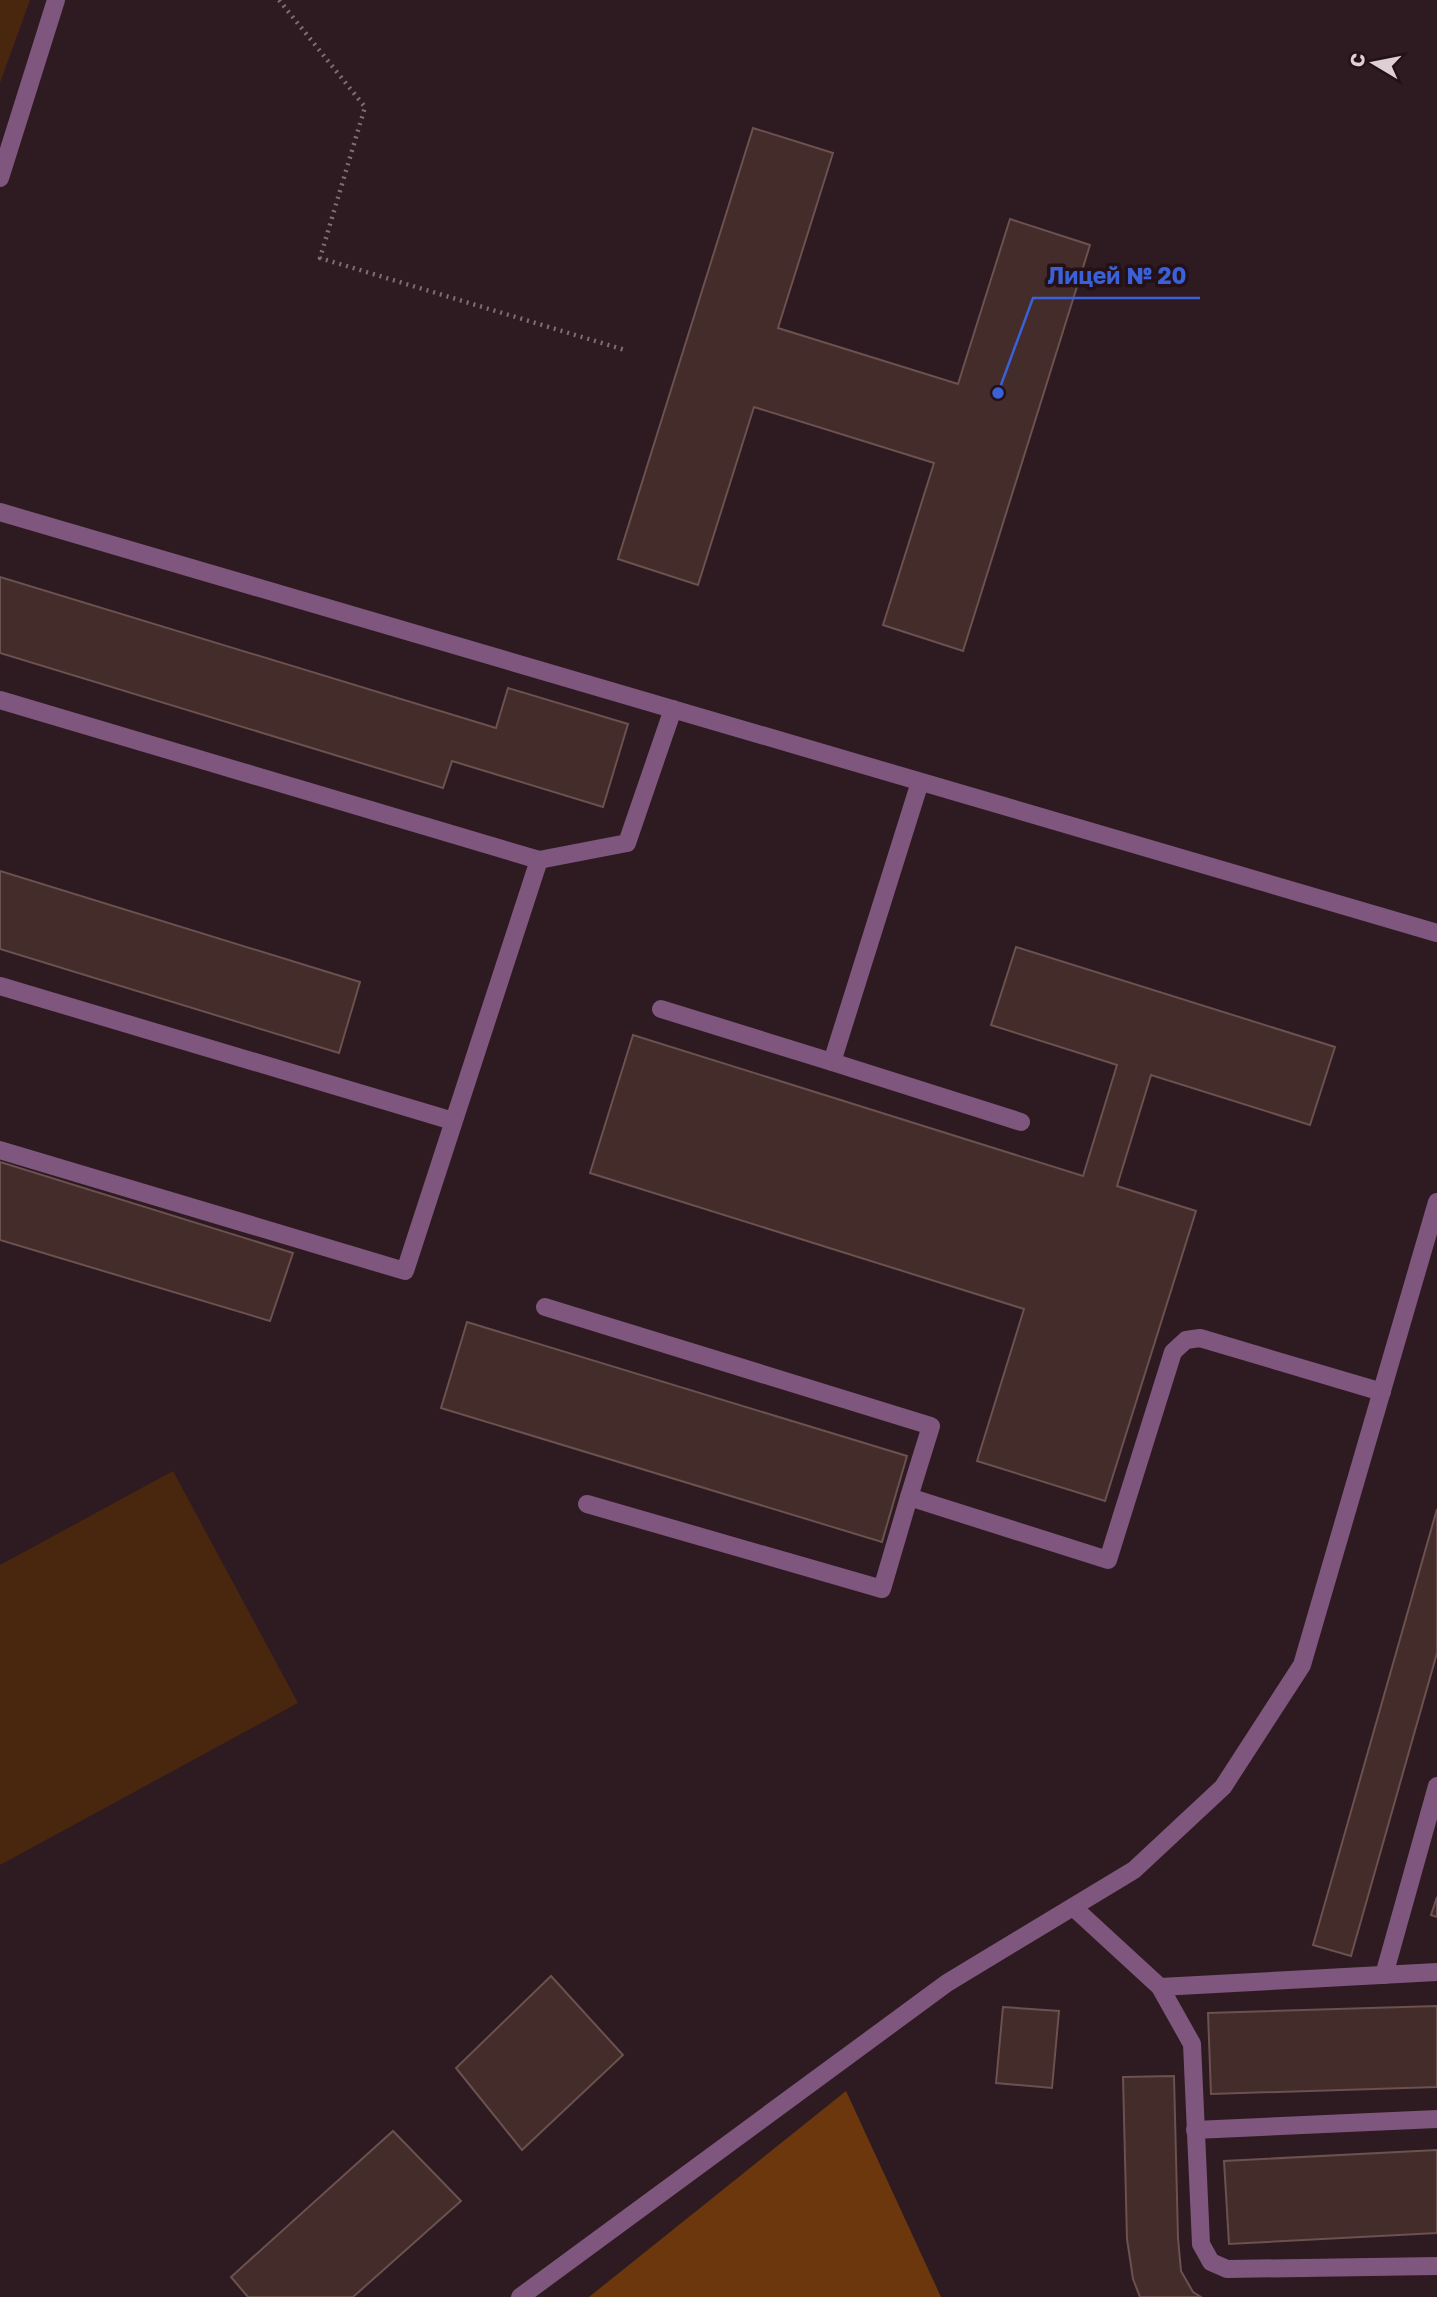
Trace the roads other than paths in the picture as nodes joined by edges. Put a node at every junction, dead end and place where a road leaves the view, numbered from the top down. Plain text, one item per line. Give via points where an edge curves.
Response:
1 (56, 0) edge
2 (0, 178) edge
3 (0, 512) edge
4 (0, 701) edge
5 (673, 709) junction
6 (919, 782) junction
7 (539, 860) junction
8 (1437, 933) edge
9 (0, 986) edge
10 (661, 1009) dead end
11 (832, 1062) junction
12 (453, 1121) junction
13 (1021, 1122) dead end
14 (0, 1150) edge
15 (1437, 1202) edge
16 (545, 1307) dead end
17 (1382, 1392) junction
18 (909, 1497) junction
19 (587, 1504) dead end
20 (1437, 1786) edge
21 (1073, 1907) junction
22 (1437, 1972) edge
23 (1384, 1975) junction
24 (1160, 1987) junction
25 (1437, 2119) edge
26 (1195, 2130) junction
27 (1437, 2266) edge
28 (520, 2297) edge

1 - 2 street
3 - 5 street
4 - 7 street
5 - 6 street
5 - 7 street via 627,843
6 - 8 street
6 - 11 street
7 - 12 street
9 - 12 street
10 - 11 street
11 - 13 street
12 - 14 street via 405,1270
15 - 17 street
16 - 18 street via 931,1426
17 - 18 street via 1200,1338 1186,1340 1173,1353 1108,1560
17 - 21 street via 1303,1665 1223,1787 1134,1870
18 - 19 street via 881,1589
20 - 23 street
21 - 24 street
21 - 28 street via 947,1983
22 - 23 street
23 - 24 street
24 - 26 street via 1192,2044
25 - 26 street
26 - 27 street via 1201,2244 1210,2262 1227,2269

